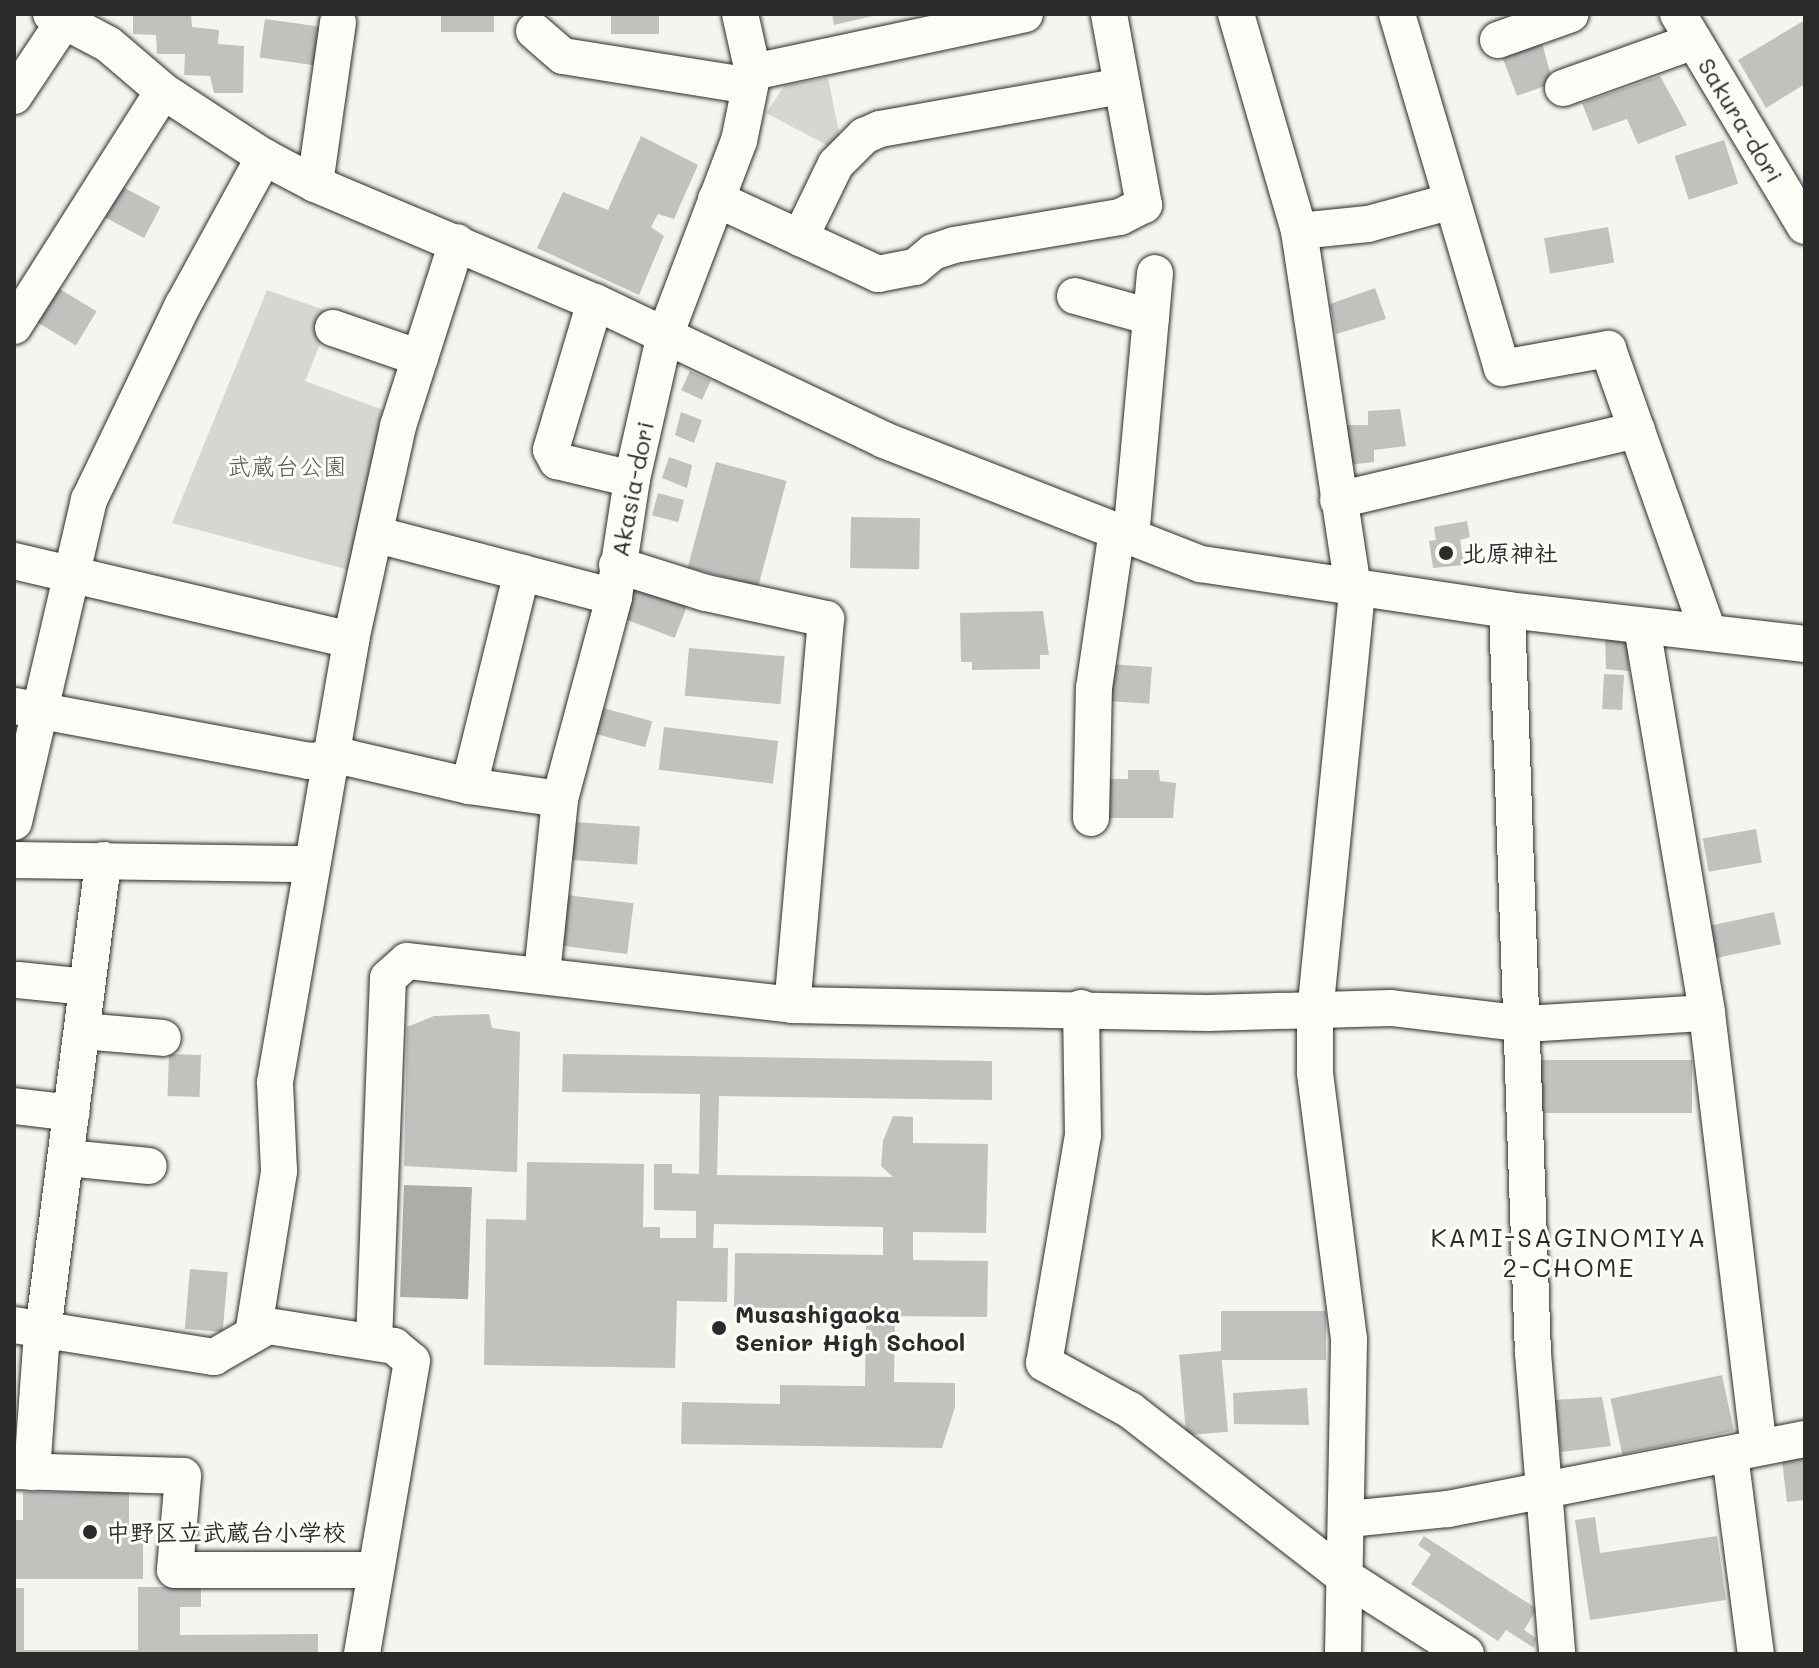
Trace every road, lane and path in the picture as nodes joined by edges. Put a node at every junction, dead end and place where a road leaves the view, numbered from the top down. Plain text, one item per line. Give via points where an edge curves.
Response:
1 (740, 14) edge
2 (1025, 14) edge
3 (1109, 14) edge
4 (1236, 14) edge
5 (1397, 14) edge
6 (1571, 14) edge
7 (57, 17) edge
8 (338, 23) dead end
9 (1686, 27) edge
10 (110, 29) edge
11 (534, 31) dead end
12 (1498, 40) dead end
13 (752, 79) junction
14 (1122, 86) junction
15 (1563, 88) dead end
16 (163, 91) junction
17 (14, 96) edge
18 (264, 157) junction
19 (315, 184) junction
20 (716, 199) junction
21 (1452, 201) junction
22 (1805, 226) edge
23 (1299, 231) junction
24 (800, 238) junction
25 (457, 242) junction
26 (1155, 273) dead end
27 (1075, 296) dead end
28 (595, 302) junction
29 (1151, 317) junction
30 (14, 326) edge
31 (333, 328) dead end
32 (664, 338) junction
33 (420, 358) junction
34 (1637, 430) junction
35 (632, 479) junction
36 (1338, 500) junction
37 (1124, 534) junction
38 (378, 535) junction
39 (14, 561) edge
40 (522, 572) junction
41 (70, 574) junction
42 (615, 581) junction
43 (1355, 589) junction
44 (1507, 610) junction
45 (1642, 627) junction
46 (1708, 631) junction
47 (351, 640) junction
48 (1805, 644) edge
49 (26, 708) edge
50 (330, 758) junction
51 (469, 786) junction
52 (560, 799) junction
53 (1091, 818) dead end
54 (14, 822) edge
55 (14, 860) edge
56 (103, 860) junction
57 (311, 864) junction
58 (542, 974) junction
59 (18, 980) dead end
60 (87, 987) junction
61 (792, 1005) junction
62 (1081, 1008) junction
63 (1315, 1013) junction
64 (1707, 1013) junction
65 (1525, 1024) junction
66 (82, 1031) junction
67 (163, 1038) dead end
68 (14, 1106) edge
69 (72, 1113) junction
70 (67, 1158) junction
71 (149, 1166) dead end
72 (29, 1328) edge
73 (253, 1334) junction
74 (374, 1342) junction
75 (1805, 1439) edge
76 (1745, 1451) junction
77 (23, 1472) edge
78 (1545, 1491) junction
79 (1349, 1519) junction
80 (373, 1570) junction
81 (1342, 1575) junction
82 (362, 1654) edge
83 (1343, 1654) edge
84 (1466, 1654) edge
85 (1557, 1654) edge
86 (1756, 1654) edge

1 - 13 street, Akasia-dori
2 - 13 street
3 - 14 street
4 - 23 street
5 - 21 street
6 - 12 street
7 - 10 street
7 - 17 street
8 - 19 street
9 - 15 street
9 - 22 street, Sakura-dori
10 - 16 street
11 - 13 street via 563,56
13 - 20 street, Akasia-dori via 739,141
14 - 24 street via 864,136 836,164
14 - 24 street via 1144,205 1120,217 954,245 898,273 878,274
16 - 18 street
16 - 30 street
18 - 19 street
18 - 41 street via 183,305 89,500
19 - 25 street
20 - 24 street
20 - 32 street, Akasia-dori
21 - 23 street via 1368,224
21 - 34 street via 1502,368 1608,349
23 - 36 street
25 - 28 street
25 - 33 street
26 - 29 street
27 - 29 street
28 - 32 street
28 - 35 street via 551,450 557,461
29 - 37 street
31 - 33 street
32 - 35 street, Akasia-dori
32 - 37 street via 884,440
33 - 38 street via 398,426
34 - 36 street
34 - 46 street
35 - 42 street, Akasia-dori
36 - 43 street
37 - 43 street via 1201,564
37 - 53 street via 1094,688
38 - 40 street
38 - 47 street
39 - 41 street
40 - 42 street
40 - 51 street
41 - 47 street
41 - 49 street
42 - 52 street, Akasia-dori
42 - 61 street via 706,593 826,619
43 - 44 street
43 - 63 street
44 - 45 street
44 - 65 street
45 - 46 street
45 - 64 street
46 - 48 street
47 - 50 street
49 - 50 street via 308,761
49 - 54 street
50 - 51 street
50 - 57 street
51 - 52 street
52 - 58 street, Akasia-dori
55 - 56 street
56 - 57 street
56 - 60 street
57 - 73 street via 275,1082 279,1171
58 - 61 street
58 - 74 street via 407,961 388,978
59 - 60 street
60 - 66 street
61 - 62 street
62 - 63 street
62 - 81 street via 1083,1135 1044,1363 1130,1410
63 - 65 street via 1391,1008
63 - 79 street via 1315,1072 1349,1339
64 - 65 street
64 - 76 street
65 - 78 street via 1529,1262
66 - 67 street
66 - 69 street
68 - 69 street
69 - 70 street
70 - 71 street
70 - 72 street
72 - 73 street via 214,1357
72 - 77 street
73 - 74 street via 268,1326
74 - 80 street via 394,1346 412,1361
75 - 76 street
76 - 78 street
76 - 86 street
77 - 80 street via 183,1476 175,1570
78 - 79 street via 1448,1509
78 - 85 street
79 - 81 street
80 - 82 street
81 - 83 street
81 - 84 street

